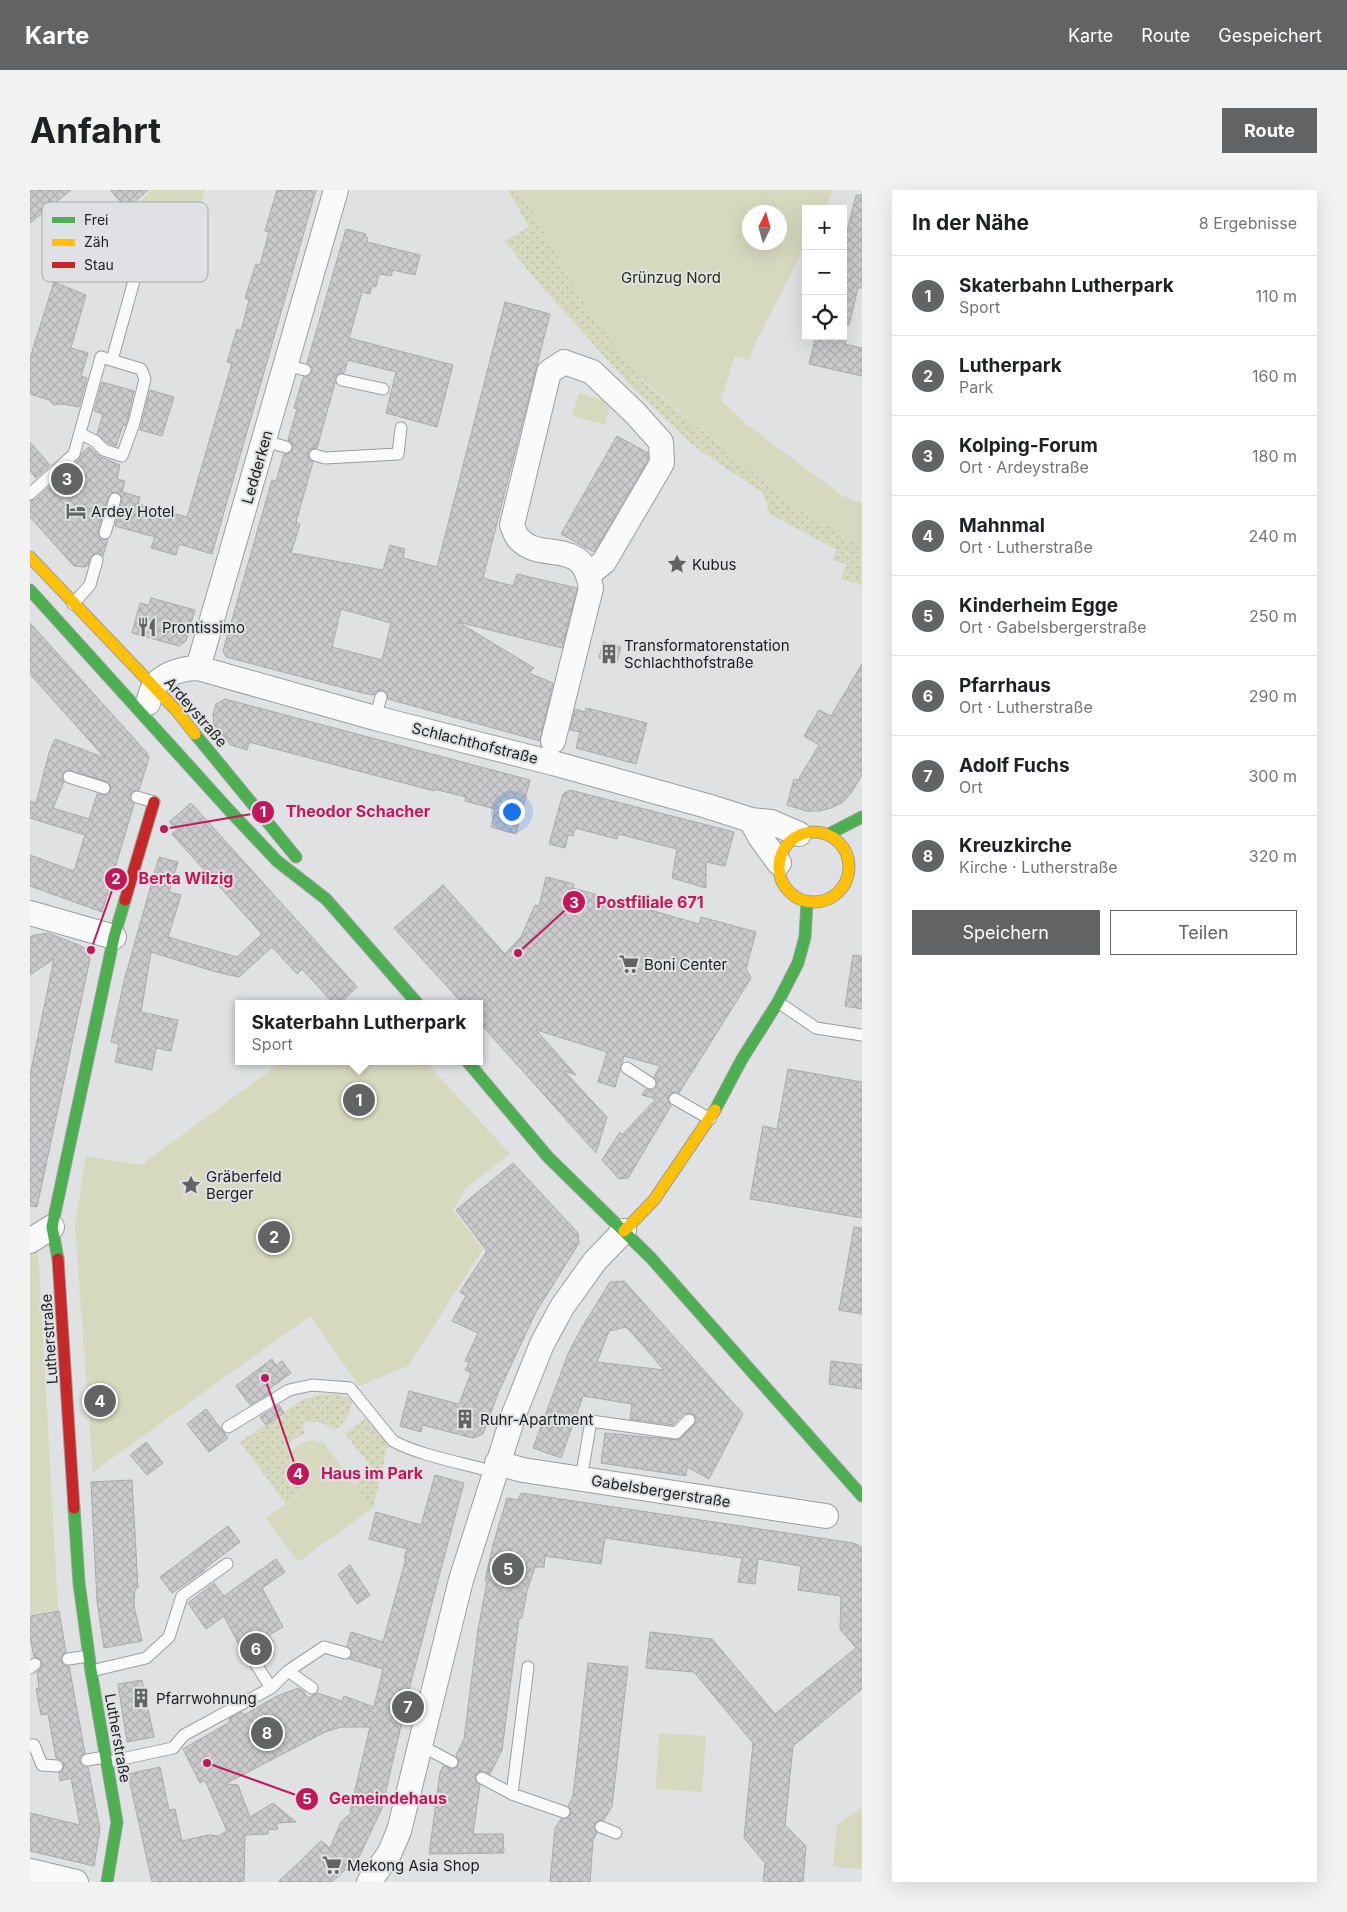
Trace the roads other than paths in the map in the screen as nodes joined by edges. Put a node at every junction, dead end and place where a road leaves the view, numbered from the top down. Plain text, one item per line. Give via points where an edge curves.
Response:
1 (336, 190) edge
2 (134, 282) edge
3 (112, 360) junction
4 (342, 380) dead end
5 (383, 388) dead end
6 (401, 428) dead end
7 (81, 434) junction
8 (315, 455) dead end
9 (30, 494) edge
10 (115, 499) dead end
11 (105, 533) dead end
12 (30, 557) edge
13 (97, 560) dead end
14 (589, 574) junction
15 (30, 590) edge
16 (73, 604) junction
17 (198, 668) junction
18 (154, 686) junction
19 (176, 710) junction
20 (144, 714) junction
21 (159, 733) junction
22 (548, 751) junction
23 (69, 777) dead end
24 (104, 788) dead end
25 (137, 797) dead end
26 (154, 802) joint
27 (862, 816) edge
28 (751, 820) junction
29 (799, 834) junction
30 (829, 834) junction
31 (778, 863) junction
32 (326, 899) junction
33 (807, 902) junction
34 (30, 913) edge
35 (114, 937) junction
36 (414, 1000) edge
37 (778, 1002) junction
38 (862, 1035) edge
39 (470, 1065) edge
40 (628, 1068) dead end
41 (650, 1083) dead end
42 (675, 1100) dead end
43 (710, 1119) junction
44 (52, 1227) junction
45 (624, 1231) junction
46 (30, 1241) edge
47 (689, 1420) dead end
48 (228, 1427) dead end
49 (495, 1468) junction
50 (581, 1479) junction
51 (862, 1496) edge
52 (826, 1516) dead end
53 (227, 1564) dead end
54 (345, 1653) dead end
55 (89, 1656) junction
56 (68, 1659) dead end
57 (256, 1664) dead end
58 (528, 1667) dead end
59 (90, 1671) junction
60 (288, 1671) junction
61 (271, 1688) junction
62 (312, 1688) dead end
63 (30, 1745) edge
64 (420, 1745) junction
65 (108, 1759) junction
66 (87, 1760) dead end
67 (452, 1762) dead end
68 (57, 1766) dead end
69 (482, 1778) dead end
70 (512, 1794) junction
71 (564, 1812) dead end
72 (601, 1826) dead end
73 (616, 1833) dead end
74 (30, 1871) edge
75 (76, 1882) edge
76 (107, 1882) edge
77 (369, 1882) edge

1 - 17 street, Ledderken via 275,444
2 - 3 lane
3 - 7 lane via 101,358
3 - 7 lane via 141,369 145,379 122,456 104,450
4 - 5 lane
6 - 8 lane via 398,454 325,458
7 - 9 lane via 74,454
10 - 11 lane
12 - 16 main road, Ardeystraße
13 - 16 lane via 90,585
14 - 14 street via 604,562 662,463 661,442 592,372 564,362 549,372 512,524 518,538 530,548 564,552 580,562
14 - 22 street, Schlachthofstraße via 591,588
15 - 20 main road
16 - 18 main road, Ardeystraße
17 - 18 street via 178,671
17 - 22 street, Schlachthofstraße via 378,708
18 - 19 main road, Ardeystraße
18 - 20 street
19 - 21 street
19 - 32 main road, Ardeystraße via 283,840
20 - 21 main road
21 - 32 main road via 277,861
22 - 28 street, Schlachthofstraße
23 - 24 lane
25 - 26 lane
26 - 35 main road, Lutherstraße
27 - 30 main road
28 - 29 street, Schlachthofstraße via 771,822
28 - 31 street
29 - 30 main road via 809,831
29 - 31 main road via 785,846
30 - 33 main road via 852,858 849,873 840,892 825,900
31 - 33 main road via 779,874 788,890
32 - 36 main road
33 - 37 main road via 805,937 798,963
34 - 35 street
35 - 44 main road, Lutherstraße
37 - 38 lane via 816,1028
37 - 43 main road
39 - 45 main road via 548,1157
40 - 41 lane
42 - 43 lane
43 - 45 main road via 654,1200
44 - 46 street
44 - 55 main road, Lutherstraße via 58,1252 79,1583
45 - 49 street via 590,1267 558,1314 542,1344
45 - 51 main road
47 - 50 lane via 676,1433 591,1421
48 - 49 lane via 289,1390 312,1385 350,1388 393,1441 421,1452
49 - 50 street, Gabelsbergerstraße
49 - 64 street via 461,1580
50 - 52 street, Gabelsbergerstraße
53 - 59 lane via 182,1596 169,1637 146,1658
54 - 60 lane via 324,1647
55 - 56 lane
55 - 59 main road, Lutherstraße
57 - 61 lane
58 - 70 lane
59 - 65 main road, Lutherstraße
60 - 61 lane
60 - 62 lane
61 - 65 lane via 184,1735 173,1748
63 - 68 lane via 34,1745 42,1765
64 - 67 lane
64 - 77 street via 399,1831 389,1854
65 - 66 lane
65 - 76 main road, Lutherstraße via 117,1822
69 - 70 lane
70 - 71 lane
72 - 73 lane
74 - 75 street

